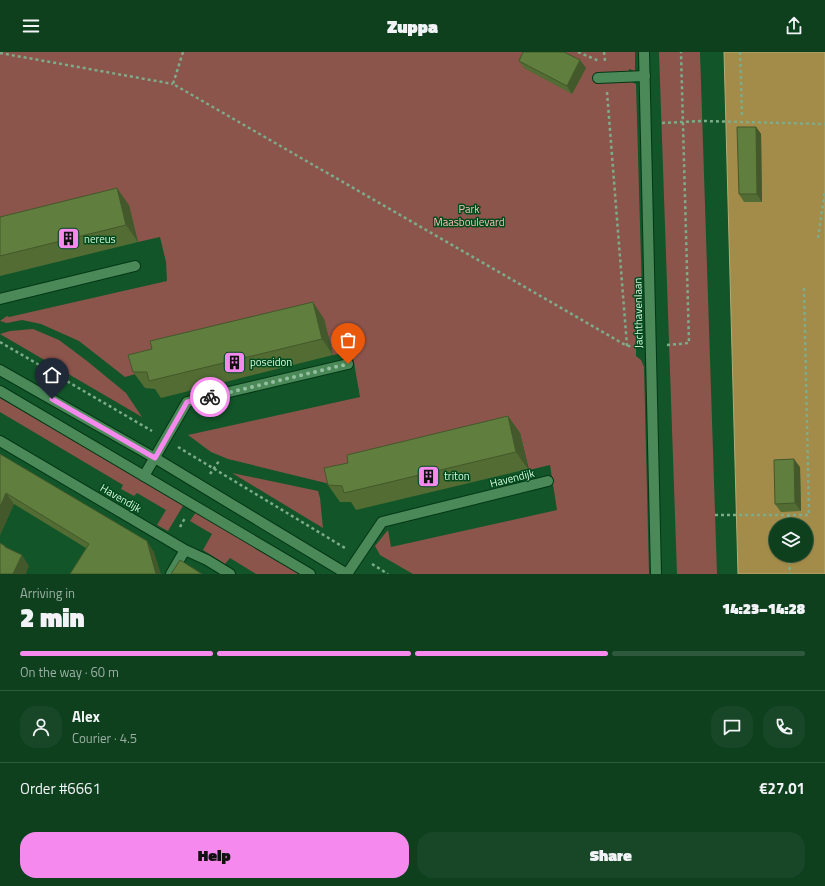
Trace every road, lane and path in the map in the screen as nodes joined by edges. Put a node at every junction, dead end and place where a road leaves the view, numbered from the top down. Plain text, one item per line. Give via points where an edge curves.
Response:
1 (183, 52) edge
2 (578, 52) edge
3 (604, 52) edge
4 (644, 52) edge
5 (681, 52) edge
6 (740, 52) edge
7 (0, 53) edge
8 (645, 76) junction
9 (602, 77) joint
10 (173, 84) junction
11 (742, 117) dead end
12 (683, 122) junction
13 (646, 124) junction
14 (825, 124) edge
15 (825, 190) edge
16 (818, 238) dead end
17 (135, 266) dead end
18 (804, 288) dead end
19 (0, 299) edge
20 (0, 342) edge
21 (650, 346) junction
22 (348, 364) dead end
23 (0, 370) edge
24 (0, 391) edge
25 (166, 440) junction
26 (0, 441) edge
27 (155, 458) junction
28 (144, 476) junction
29 (548, 481) dead end
30 (714, 515) dead end
31 (788, 515) joint
32 (185, 550) junction
33 (358, 556) junction
34 (789, 562) edge
35 (171, 574) edge
36 (230, 574) edge
37 (310, 574) edge
38 (347, 574) edge
39 (388, 574) edge
40 (656, 574) edge
41 (790, 574) edge

1 - 10 path
2 - 3 path via 605,64
4 - 8 street, Jachthavenlaan
5 - 12 path
6 - 11 path
7 - 10 path
8 - 9 street
8 - 13 street, Jachthavenlaan
9 - 10 path via 627,346
12 - 13 path
12 - 14 path
12 - 21 path via 689,343
13 - 21 street, Jachthavenlaan
15 - 16 path
17 - 19 street
18 - 31 path via 809,515
20 - 25 path
21 - 40 street, Jachthavenlaan
22 - 25 street via 187,402
23 - 27 street, Havendijk
24 - 28 street
25 - 27 street
25 - 33 path
26 - 32 street, Havendijk
27 - 28 street
27 - 38 street, Havendijk
28 - 37 street
29 - 33 street, Havendijk via 382,522
30 - 31 path
32 - 35 street
32 - 36 street, Havendijk
33 - 38 street, Havendijk
33 - 39 path
34 - 41 path

